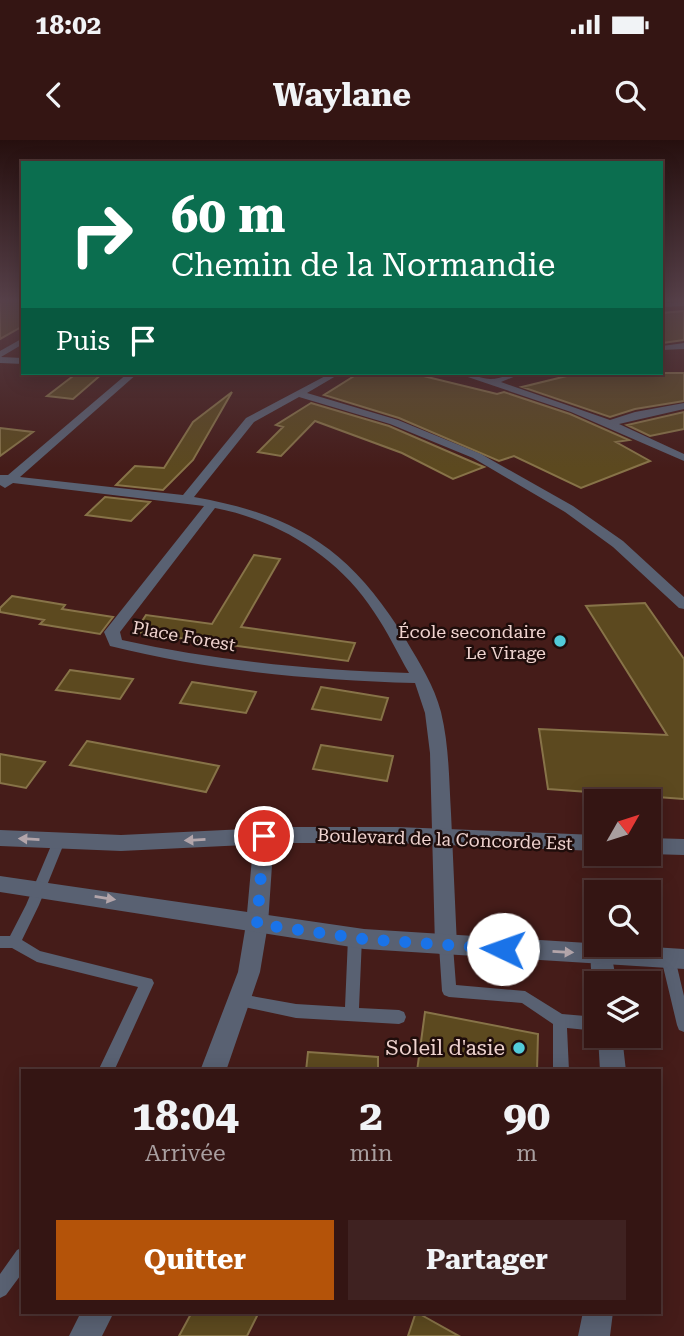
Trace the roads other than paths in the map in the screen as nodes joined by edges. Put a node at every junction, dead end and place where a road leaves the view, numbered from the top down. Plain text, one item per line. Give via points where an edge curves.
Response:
1 (0, 357) edge
2 (21, 361) edge
3 (131, 375) edge
4 (333, 375) edge
5 (468, 375) edge
6 (513, 375) edge
7 (491, 382) junction
8 (299, 394) junction
9 (684, 406) edge
10 (611, 423) junction
11 (684, 458) edge
12 (6, 478) edge
13 (0, 488) edge
14 (187, 499) junction
15 (212, 504) junction
16 (684, 605) edge
17 (420, 678) junction
18 (264, 836) junction
19 (442, 836) junction
20 (0, 838) edge
21 (59, 841) junction
22 (584, 842) edge
23 (662, 846) edge
24 (684, 847) edge
25 (0, 884) edge
26 (38, 889) junction
27 (257, 924) junction
28 (355, 938) junction
29 (7, 942) edge
30 (446, 946) junction
31 (584, 953) edge
32 (658, 957) edge
33 (676, 958) edge
34 (240, 1000) junction
35 (352, 1014) junction
36 (399, 1017) dead end
37 (560, 1021) junction
38 (584, 1023) edge
39 (684, 1025) edge
40 (611, 1048) edge
41 (107, 1069) edge
42 (214, 1069) edge
43 (562, 1069) edge
44 (613, 1069) edge
45 (21, 1259) edge
46 (0, 1289) edge
47 (98, 1314) edge
48 (598, 1314) edge
49 (85, 1336) edge
50 (594, 1336) edge

1 - 2 street
3 - 12 street
4 - 8 street
5 - 7 street
6 - 7 street
7 - 10 street
8 - 14 street via 250,420
8 - 16 street via 394,422 477,457 569,509 618,544
9 - 10 street
10 - 11 street
12 - 13 street
12 - 14 street
14 - 15 street
15 - 17 street via 269,519 320,547 379,608
15 - 17 street, Place Forest via 112,632 115,643 164,655 286,671
17 - 19 street via 438,737
18 - 19 street, Boulevard de la Concorde Est
18 -> 21 street, Boulevard de la Concorde Est
18 - 27 street
19 - 22 street, Boulevard de la Concorde Est
19 - 30 street
21 -> 20 street, Boulevard de la Concorde Est
21 - 26 lane
23 - 24 street
25 - 26 street
26 -> 27 street
26 - 29 lane via 32,911
27 - 28 street
27 - 34 street
28 - 30 street
28 - 35 lane
29 - 41 lane via 37,956 147,983
30 -> 31 street
30 - 37 lane via 449,991 525,997
32 - 33 street
33 - 39 lane
34 - 35 lane via 296,1011
34 - 42 street
35 - 36 lane
37 - 38 lane
37 - 43 lane
40 - 44 street
45 - 46 lane
47 - 49 street
48 - 50 street

